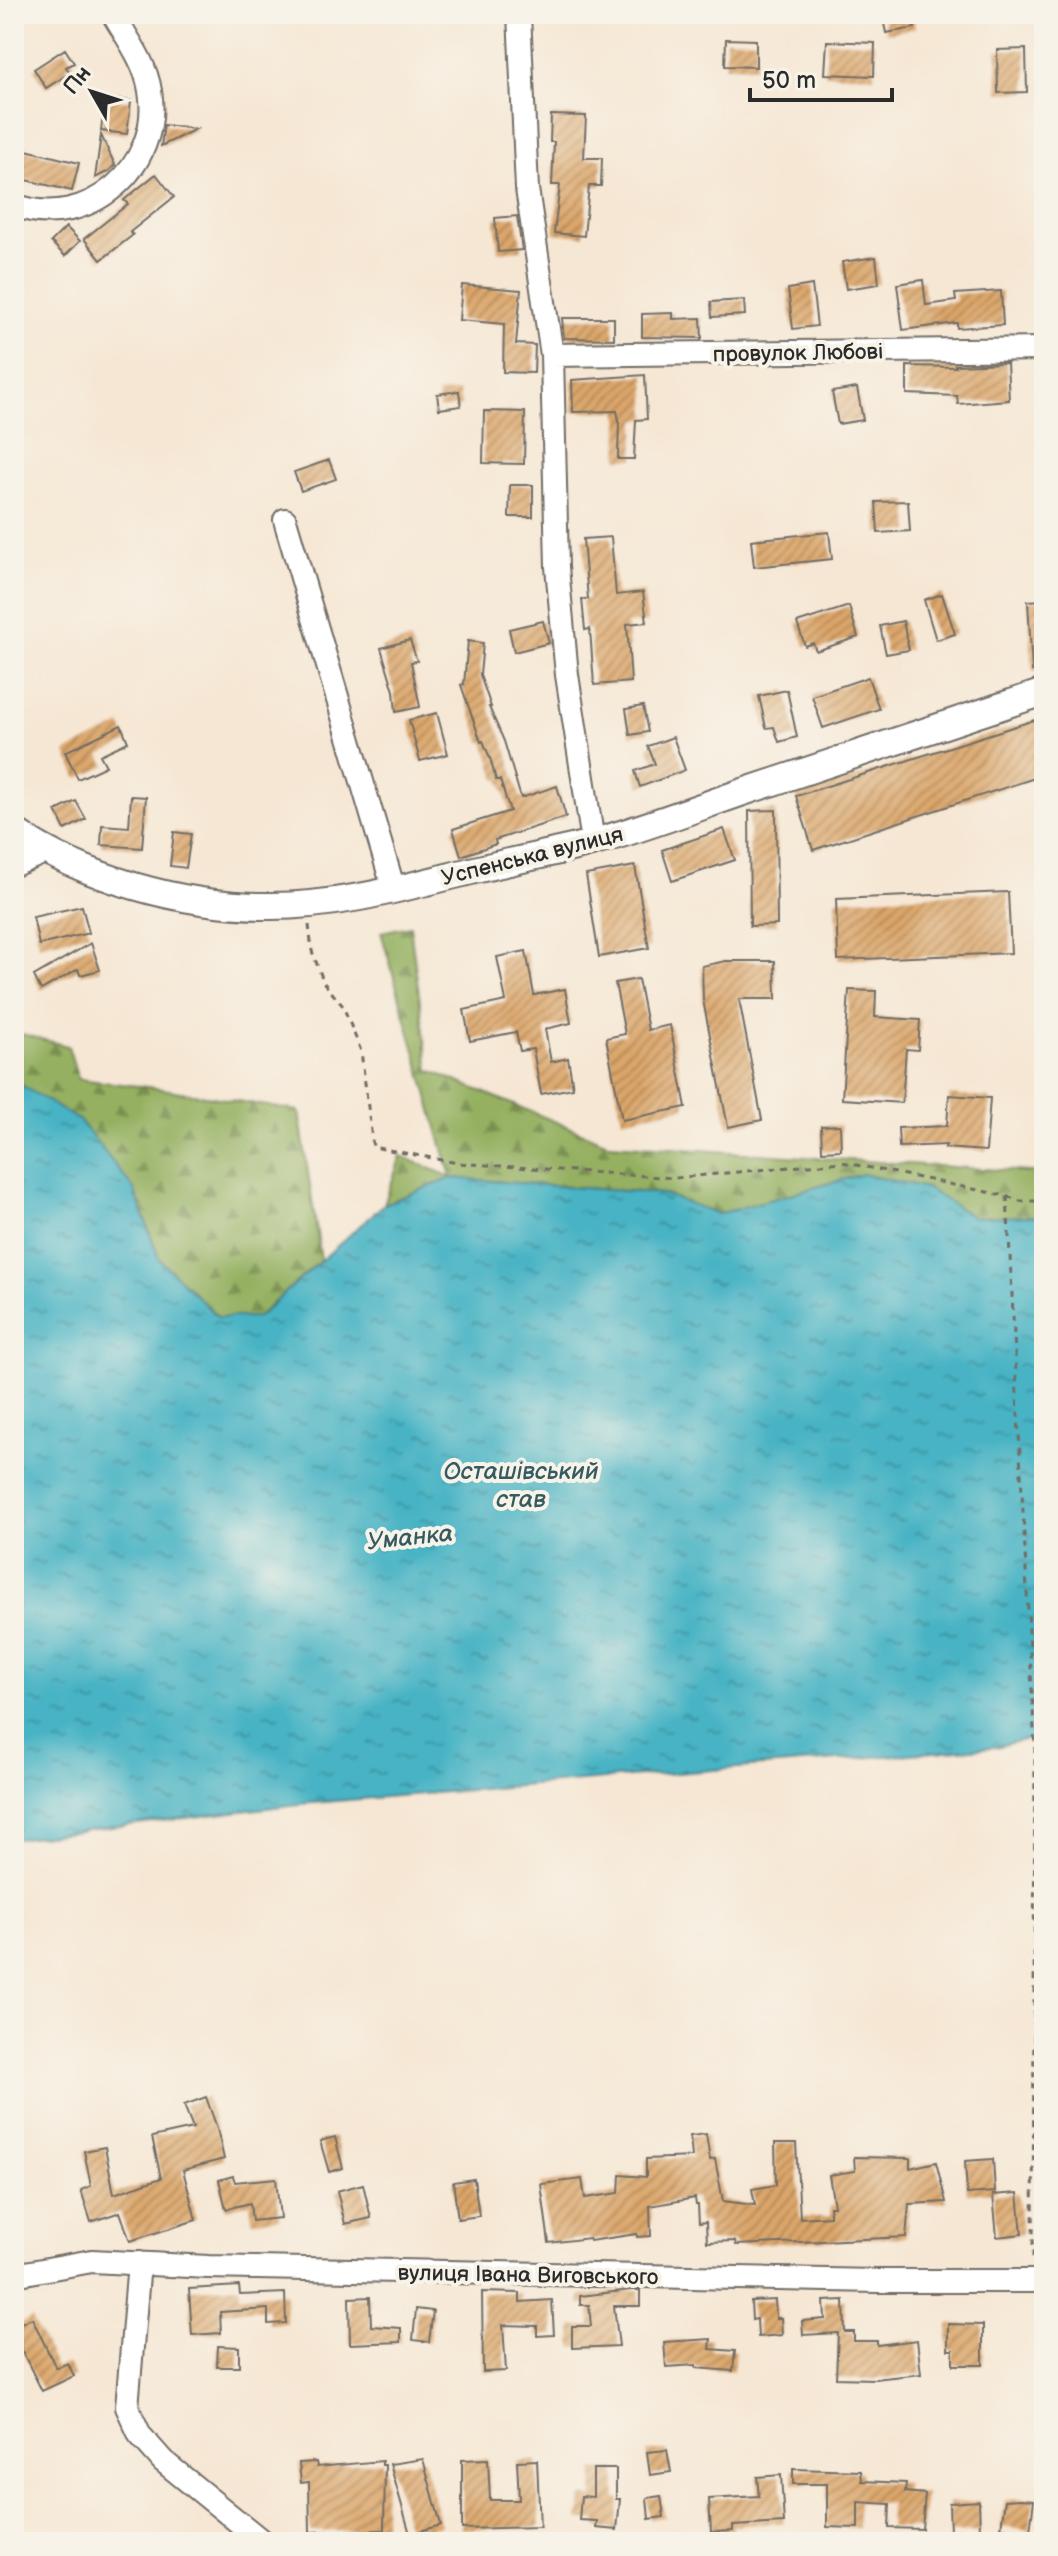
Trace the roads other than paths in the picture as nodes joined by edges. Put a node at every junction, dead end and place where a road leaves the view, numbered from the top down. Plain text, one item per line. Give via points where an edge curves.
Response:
1 (113, 14) edge
2 (519, 14) edge
3 (14, 205) edge
4 (1044, 349) edge
5 (552, 355) junction
6 (285, 520) dead end
7 (1044, 692) edge
8 (14, 831) edge
9 (593, 842) junction
10 (47, 851) junction
11 (14, 865) edge
12 (394, 890) junction
13 (139, 2263) junction
14 (14, 2275) edge
15 (1038, 2281) edge
16 (263, 2542) edge

1 - 3 street via 150,89 152,110 143,152 132,170 100,198 62,211
2 - 5 street via 527,189
4 - 5 street, провулок Любові
5 - 9 street via 557,567 567,675
6 - 12 street
7 - 9 street, Успенська вулиця
8 - 10 street, Успенська вулиця
9 - 12 street, Успенська вулиця
10 - 11 street
10 - 12 street, Успенська вулиця via 124,882 236,905 307,905
13 - 14 street, вулиця Івана Виговського via 92,2261
13 - 15 street, вулиця Івана Виговського
13 - 16 street via 127,2407 140,2435 163,2461

